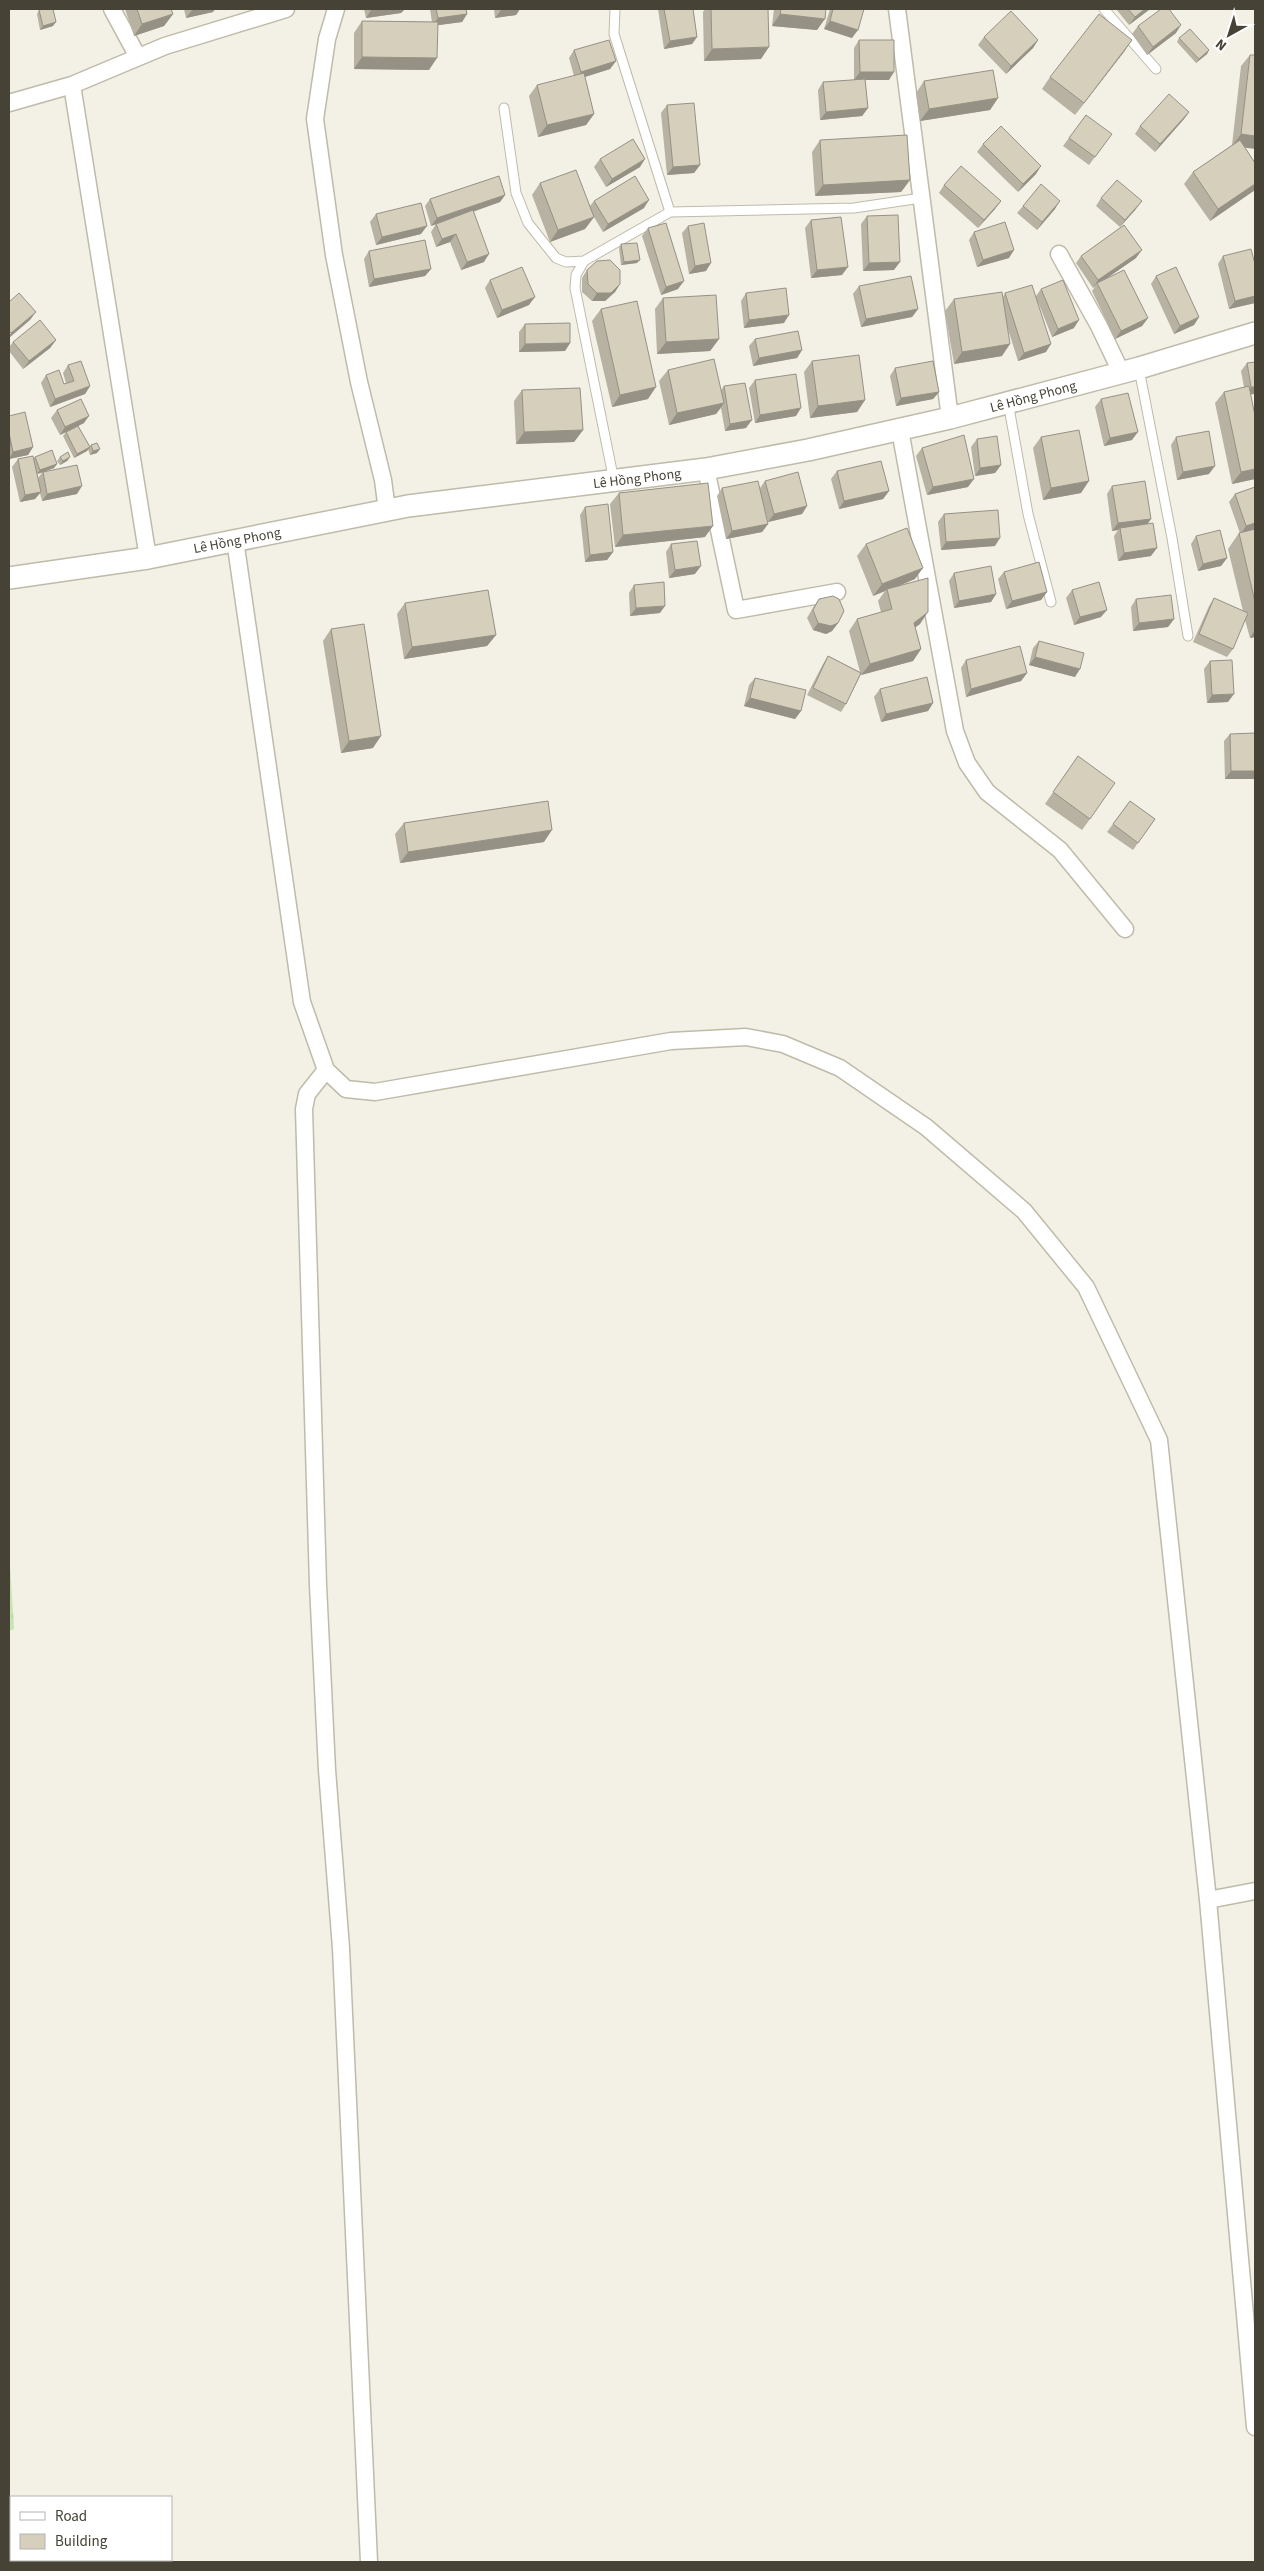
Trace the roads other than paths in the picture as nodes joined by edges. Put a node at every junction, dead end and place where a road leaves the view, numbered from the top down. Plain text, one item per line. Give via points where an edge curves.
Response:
1 (112, 9) edge
2 (286, 9) edge
3 (336, 9) edge
4 (615, 9) edge
5 (897, 9) edge
6 (1104, 9) edge
7 (138, 57) junction
8 (1156, 69) dead end
9 (72, 85) junction
10 (9, 104) edge
11 (504, 108) dead end
12 (921, 198) junction
13 (670, 212) junction
14 (1059, 254) dead end
15 (584, 261) junction
16 (1255, 333) edge
17 (1130, 370) junction
18 (1008, 402) junction
19 (950, 418) junction
20 (900, 430) junction
21 (706, 469) junction
22 (614, 481) junction
23 (387, 510) junction
24 (235, 540) junction
25 (148, 558) junction
26 (9, 578) edge
27 (837, 592) dead end
28 (1051, 602) dead end
29 (1188, 636) dead end
30 (1124, 929) dead end
31 (326, 1070) junction
32 (1255, 1892) edge
33 (1208, 1900) junction
34 (1255, 2427) edge
35 (369, 2562) edge

1 - 7 street
2 - 7 street
3 - 23 street via 327,39 315,119 334,255
4 - 13 lane via 614,34
5 - 12 street
6 - 8 lane
7 - 9 street
9 - 10 street
9 - 25 street
11 - 15 lane via 516,193 528,223 556,258 566,262
12 - 13 lane via 854,208
12 - 19 street
13 - 15 lane
14 - 17 street via 1099,326
15 - 22 lane via 576,274 575,288
16 - 17 street, Lê Hồng Phong
17 - 18 street, Lê Hồng Phong
17 - 29 lane via 1172,538
18 - 19 street, Lê Hồng Phong
18 - 28 lane via 1028,514
19 - 20 street, Lê Hồng Phong
20 - 21 street, Lê Hồng Phong
20 - 30 street via 955,731 967,763 987,792 1060,850
21 - 22 street, Lê Hồng Phong
21 - 27 street via 736,610
22 - 23 street, Lê Hồng Phong
23 - 24 street, Lê Hồng Phong
24 - 25 street, Lê Hồng Phong
24 - 31 street via 302,1002
25 - 26 street, Lê Hồng Phong
31 - 33 street via 346,1089 375,1092 671,1041 746,1037 774,1042 840,1068 926,1127 1024,1211 1086,1287 1159,1440
31 - 35 street via 307,1094 304,1129 318,1585 327,1770 341,1948
32 - 33 street
33 - 34 street

